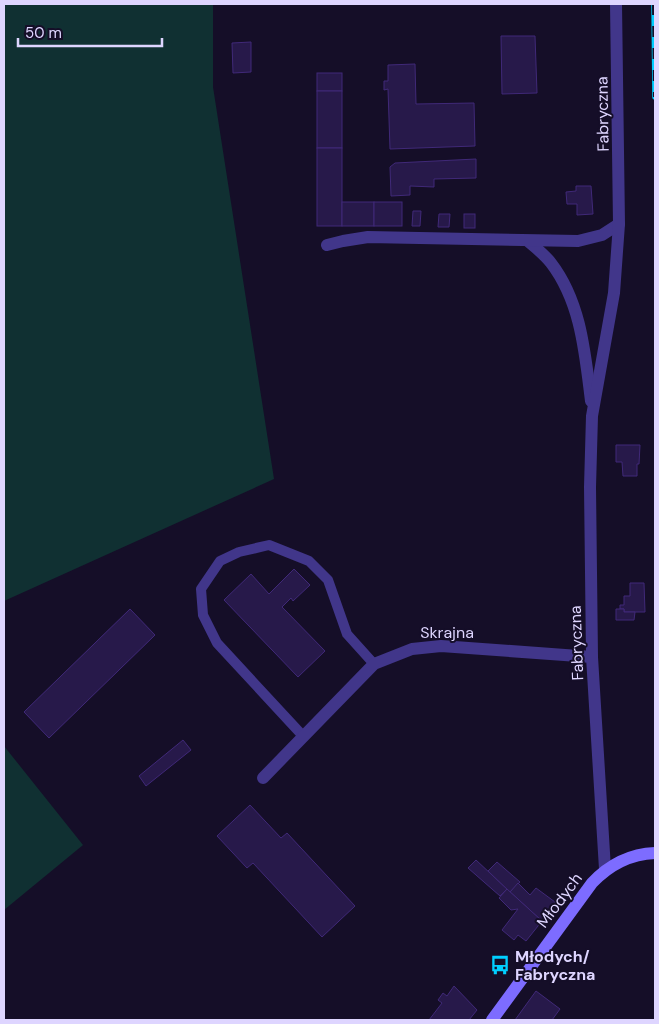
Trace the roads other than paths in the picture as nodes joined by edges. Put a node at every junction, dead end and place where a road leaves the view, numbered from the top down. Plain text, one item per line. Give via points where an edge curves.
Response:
1 (616, 4) edge
2 (620, 224) junction
3 (529, 242) junction
4 (327, 245) dead end
5 (592, 416) junction
6 (592, 657) junction
7 (374, 664) junction
8 (303, 736) junction
9 (263, 778) dead end
10 (655, 853) edge
11 (605, 869) junction
12 (492, 1020) edge

1 - 2 street, Fabryczna
2 - 3 street via 602,235 578,242
2 - 5 street, Fabryczna via 614,293
3 - 4 street via 368,237
3 - 5 street, Fabryczna via 550,261 574,302 586,357
5 - 6 street, Fabryczna
6 - 7 street, Skrajna via 441,646 412,649
6 - 11 street, Fabryczna
7 - 8 street, Skrajna
7 - 8 lane via 347,634 328,580 309,561 269,545 239,552 220,561 201,589 203,615 217,642
8 - 9 street, Skrajna
10 - 11 street, Młodych via 631,857
11 - 12 street, Młodych via 577,902

